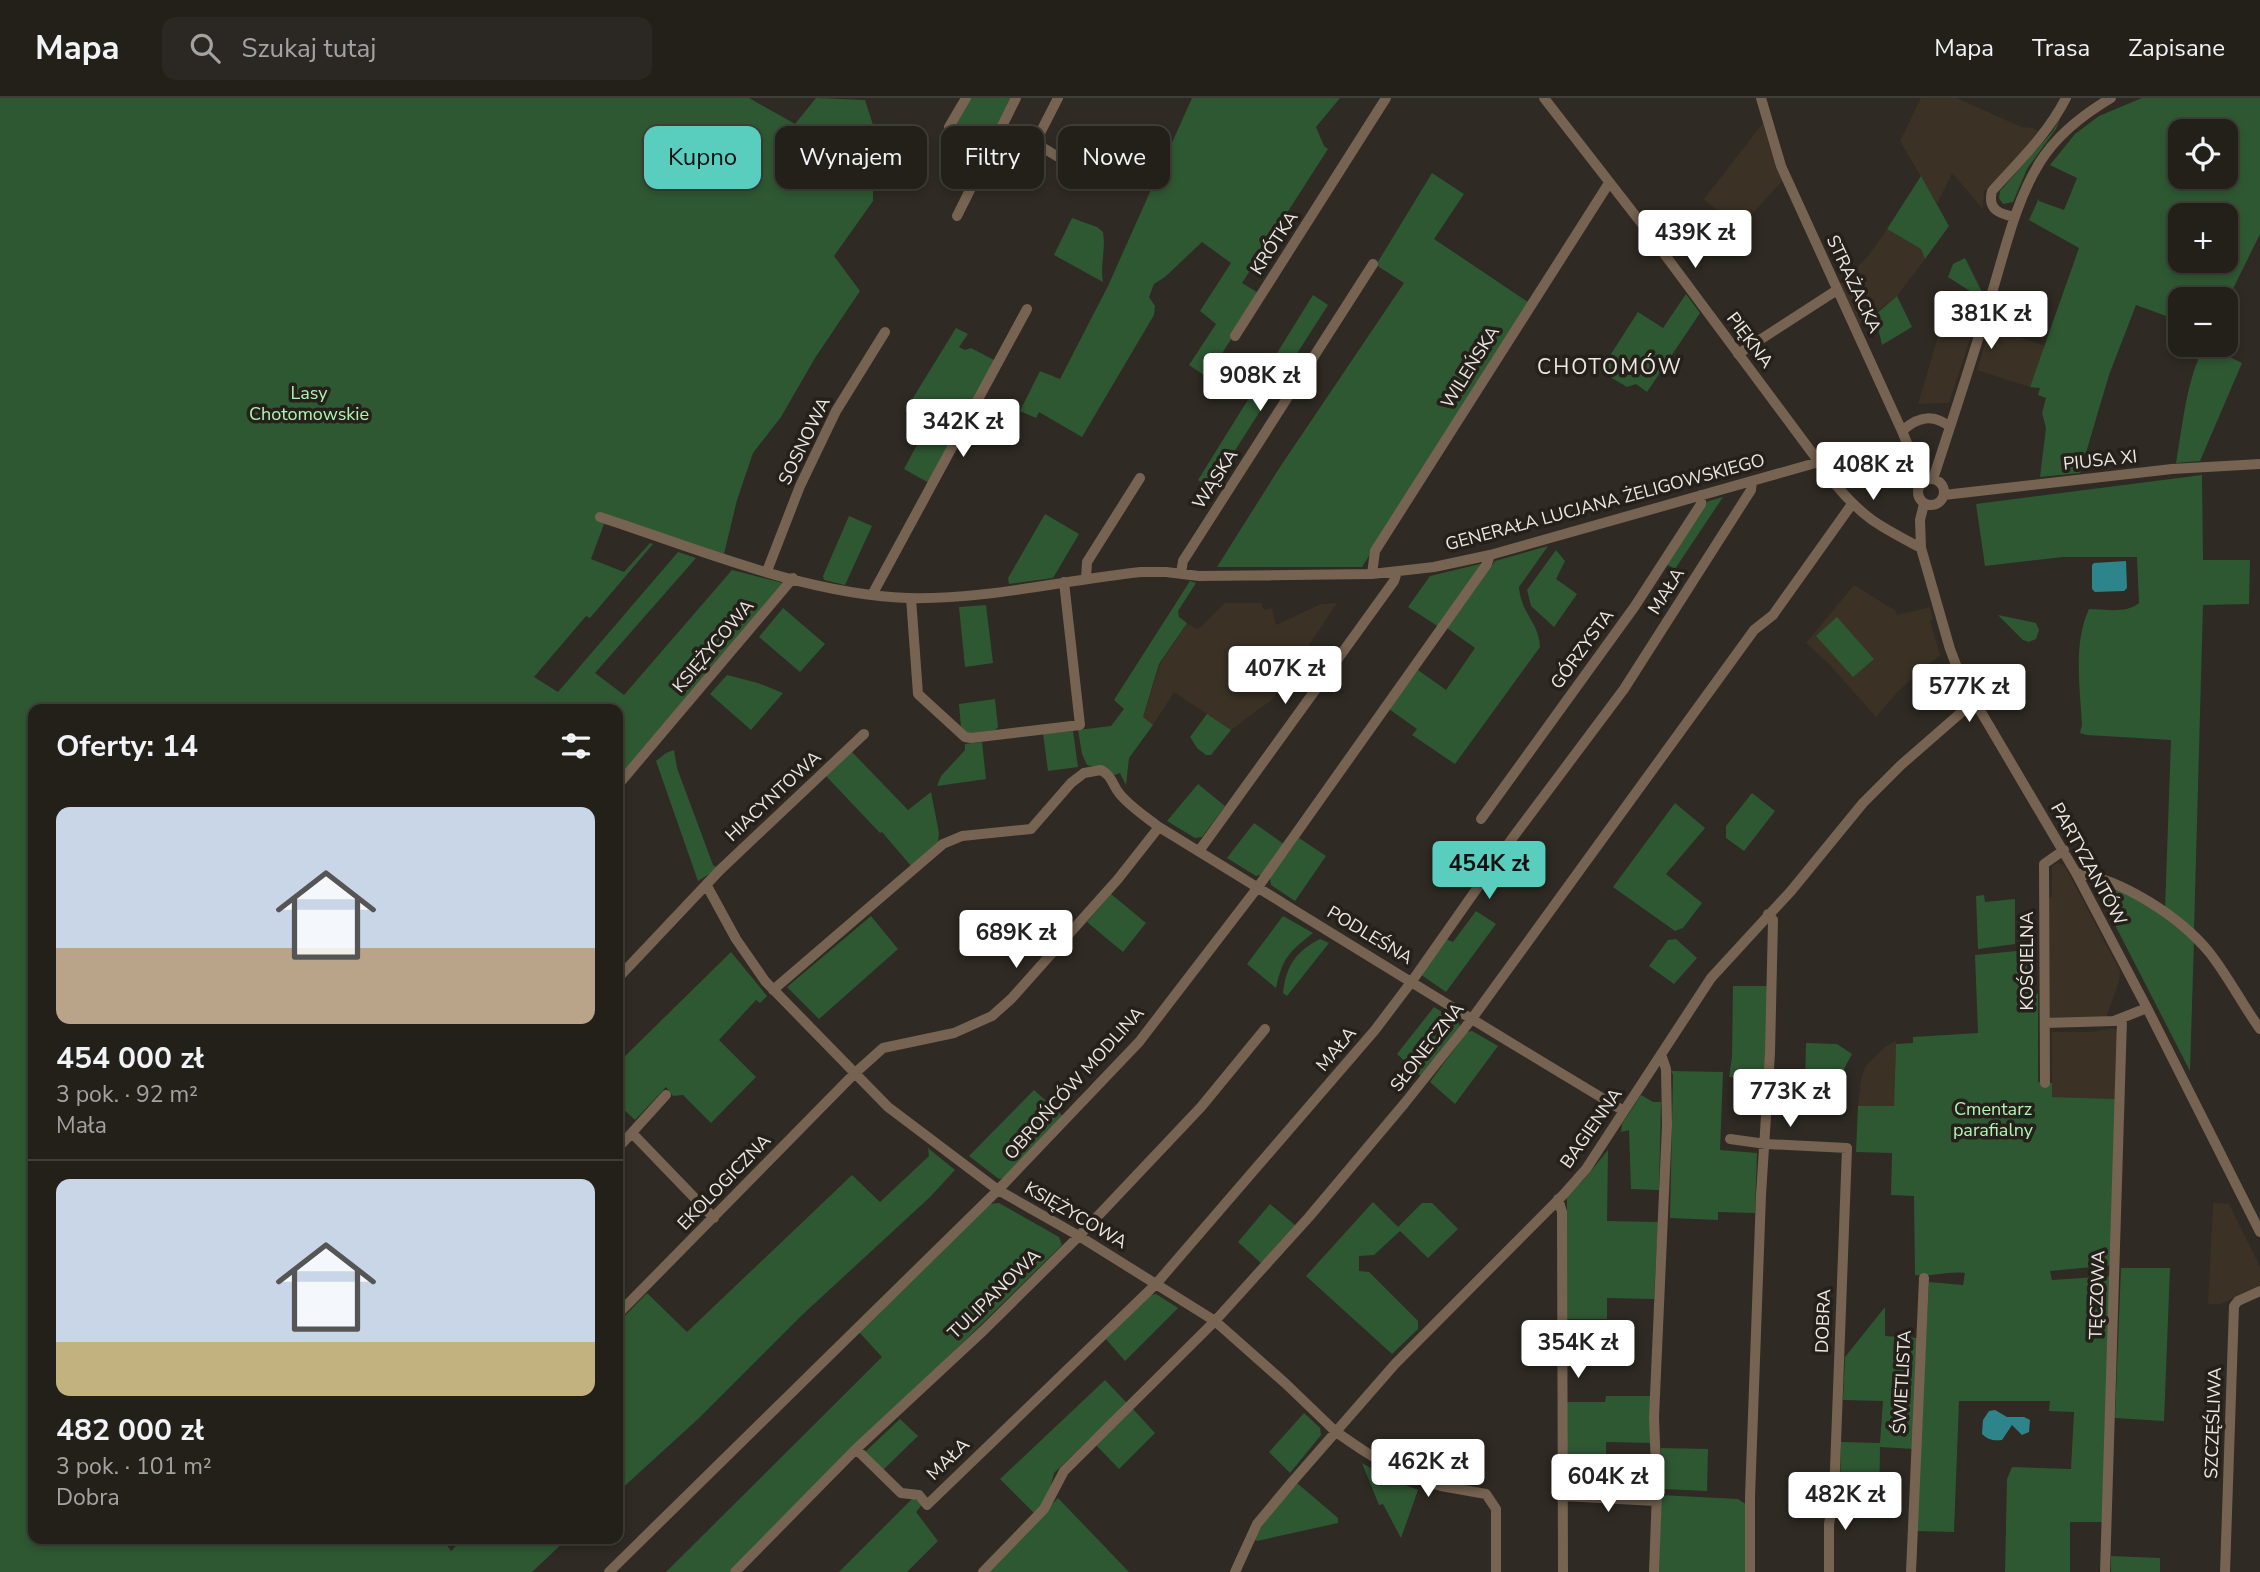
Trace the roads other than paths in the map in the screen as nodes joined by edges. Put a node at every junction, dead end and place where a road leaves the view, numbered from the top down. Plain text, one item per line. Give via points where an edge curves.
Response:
1 (966, 98) edge
2 (1016, 98) edge
3 (1058, 98) edge
4 (1386, 98) edge
5 (1544, 98) edge
6 (1761, 98) edge
7 (2066, 98) edge
8 (2110, 98) edge
9 (950, 126) edge
10 (1058, 157) edge
11 (1609, 183) junction
12 (957, 216) dead end
13 (2015, 217) junction
14 (1373, 264) dead end
15 (1837, 290) junction
16 (1027, 309) dead end
17 (885, 332) dead end
18 (1235, 336) dead end
19 (1738, 354) junction
20 (1950, 427) junction
21 (1902, 430) junction
22 (1819, 462) junction
23 (2260, 464) edge
24 (1140, 478) dead end
25 (1928, 480) junction
26 (1752, 481) junction
27 (1701, 495) junction
28 (1944, 495) junction
29 (1852, 504) junction
30 (1924, 504) junction
31 (600, 517) dead end
32 (1921, 548) junction
33 (1490, 555) junction
34 (767, 571) junction
35 (1397, 572) junction
36 (1181, 573) junction
37 (1372, 575) junction
38 (793, 578) junction
39 (1086, 578) junction
40 (1064, 582) junction
41 (872, 595) junction
42 (911, 598) junction
43 (1975, 704) junction
44 (864, 734) dead end
45 (623, 779) edge
46 (1481, 819) dead end
47 (1159, 827) junction
48 (2063, 850) junction
49 (1199, 851) junction
50 (2076, 873) junction
51 (707, 886) junction
52 (1258, 887) junction
53 (1768, 914) junction
54 (623, 973) edge
55 (1412, 981) junction
56 (773, 990) junction
57 (2147, 1008) junction
58 (2122, 1018) junction
59 (1471, 1020) junction
60 (2045, 1023) junction
61 (1265, 1029) dead end
62 (2260, 1029) edge
63 (1661, 1054) junction
64 (854, 1074) junction
65 (2045, 1083) dead end
66 (666, 1095) dead end
67 (1624, 1111) junction
68 (632, 1133) junction
69 (1730, 1139) dead end
70 (623, 1143) edge
71 (1766, 1144) junction
72 (998, 1190) junction
73 (1558, 1199) junction
74 (714, 1218) junction
75 (2260, 1232) edge
76 (1079, 1236) junction
77 (1924, 1278) dead end
78 (1156, 1284) junction
79 (2260, 1291) edge
80 (623, 1309) edge
81 (1215, 1321) junction
82 (1336, 1432) junction
83 (856, 1449) junction
84 (1562, 1496) junction
85 (1656, 1501) junction
86 (609, 1572) edge
87 (735, 1572) edge
88 (983, 1572) edge
89 (1235, 1572) edge
90 (1496, 1572) edge
91 (1563, 1572) edge
92 (1654, 1572) edge
93 (1750, 1572) edge
94 (1829, 1572) edge
95 (1911, 1572) edge
96 (2105, 1572) edge
97 (2225, 1572) edge

1 - 9 street
2 - 12 street
3 - 10 street via 1035,142
4 - 18 street, KRÓTKA
5 - 11 street, PIĘKNA
6 - 15 street, STRAŻACKA via 1780,166
7 - 13 street via 2055,120 1992,191 1993,208
8 - 13 street via 2081,117 2045,154
11 - 19 street, PIĘKNA
11 - 37 street, WILEŃSKA via 1375,551
13 - 20 street
14 - 36 street, WĄSKA via 1182,561
15 - 19 street
15 - 21 street, STRAŻACKA
16 - 41 street
17 - 34 street, SOSNOWA via 836,411
19 - 22 street, PIĘKNA
20 - 21 street via 1922,418
20 - 25 street
21 - 25 street, STRAŻACKA
22 - 26 street, GENERAŁA LUCJANA ŻELIGOWSKIEGO
22 - 29 street, PIĘKNA
23 - 28 street, PIUSA XI via 2172,469
24 - 39 street via 1087,562
25 - 28 street via 1943,486
25 - 30 street via 1918,493
26 - 27 street, GENERAŁA LUCJANA ŻELIGOWSKIEGO
26 - 55 street, MAŁA via 1751,490 1624,690 1511,839
27 - 33 street, GENERAŁA LUCJANA ŻELIGOWSKIEGO
27 - 46 street, GÓRZYSTA via 1701,504 1635,606
28 - 30 street via 1938,504
29 - 32 street, PIĘKNA via 1888,532
29 - 59 street, SŁONECZNA via 1773,615 1754,630
30 - 32 street, PARTYZANTÓW
31 - 34 street, GENERAŁA LUCJANA ŻELIGOWSKIEGO
32 - 43 street, PARTYZANTÓW via 1950,649
33 - 35 street, GENERAŁA LUCJANA ŻELIGOWSKIEGO
33 - 52 street, OBROŃCÓW MODLINA
34 - 38 street, GENERAŁA LUCJANA ŻELIGOWSKIEGO
35 - 37 street, GENERAŁA LUCJANA ŻELIGOWSKIEGO
35 - 49 street
36 - 37 street, GENERAŁA LUCJANA ŻELIGOWSKIEGO
36 - 39 street, GENERAŁA LUCJANA ŻELIGOWSKIEGO
38 - 41 street, GENERAŁA LUCJANA ŻELIGOWSKIEGO
38 - 45 street, KSIĘŻYCOWA
39 - 40 street, GENERAŁA LUCJANA ŻELIGOWSKIEGO
40 - 42 street, GENERAŁA LUCJANA ŻELIGOWSKIEGO via 974,595
40 - 42 street via 1080,725 971,738 918,694
41 - 42 street, GENERAŁA LUCJANA ŻELIGOWSKIEGO
43 - 48 street, PARTYZANTÓW
43 - 53 street, BAGIENNA via 1863,803
44 - 51 street, HIACYNTOWA
47 - 49 street, PODLEŚNA
47 - 56 street, PODLEŚNA via 1118,792 1110,776 1101,771 1084,773 1031,829 962,836 943,844
47 - 64 street, EKOLOGICZNA via 1118,879 992,1016 954,1033 883,1048
48 - 50 street, PARTYZANTÓW
48 - 60 street, KOŚCIELNA via 2044,864
49 - 52 street, PODLEŚNA
50 - 57 street, PARTYZANTÓW
50 - 62 street via 2123,886 2185,928 2211,955
51 - 54 street, HIACYNTOWA
51 - 56 street, KSIĘŻYCOWA via 736,939
52 - 55 street, PODLEŚNA
52 - 72 street, OBROŃCÓW MODLINA via 1139,1042
53 - 63 street, BAGIENNA via 1711,978
53 - 71 street via 1773,920
55 - 59 street, PODLEŚNA
55 - 78 street, MAŁA
56 - 64 street, KSIĘŻYCOWA
57 - 58 street
57 - 75 street, PARTYZANTÓW
58 - 60 street
58 - 96 street, TĘCZOWA
59 - 67 street, PODLEŚNA
59 - 81 street, SŁONECZNA via 1309,1217
60 - 65 street, KOŚCIELNA
61 - 76 street, TULIPANOWA via 1201,1107
63 - 67 street, BAGIENNA
63 - 85 street via 1667,1069 1667,1125 1654,1418
64 - 72 street, KSIĘŻYCOWA via 888,1107
64 - 74 street, EKOLOGICZNA
66 - 68 street
67 - 73 street, BAGIENNA via 1591,1163
68 - 70 street
68 - 74 street
69 - 71 street
71 - 93 street
71 - 94 street, DOBRA via 1847,1148
72 - 76 street, KSIĘŻYCOWA
72 - 86 street, OBROŃCÓW MODLINA
73 - 82 street, BAGIENNA via 1395,1364
73 - 84 street via 1562,1212
74 - 80 street, EKOLOGICZNA
76 - 78 street, KSIĘŻYCOWA
76 - 83 street, TULIPANOWA
77 - 95 street, ŚWIETLISTA
78 - 81 street, KSIĘŻYCOWA
78 - 83 street, MAŁA via 927,1505 919,1495 901,1493
79 - 97 street, SZCZĘŚLIWA via 2234,1306
81 - 82 street, KSIĘŻYCOWA
81 - 88 street, SŁONECZNA via 1064,1471 1044,1509
82 - 89 street, BAGIENNA via 1257,1524
82 - 90 street, KSIĘŻYCOWA via 1399,1473 1486,1494 1496,1509
83 - 87 street, TULIPANOWA
84 - 85 street
84 - 91 street
85 - 92 street

